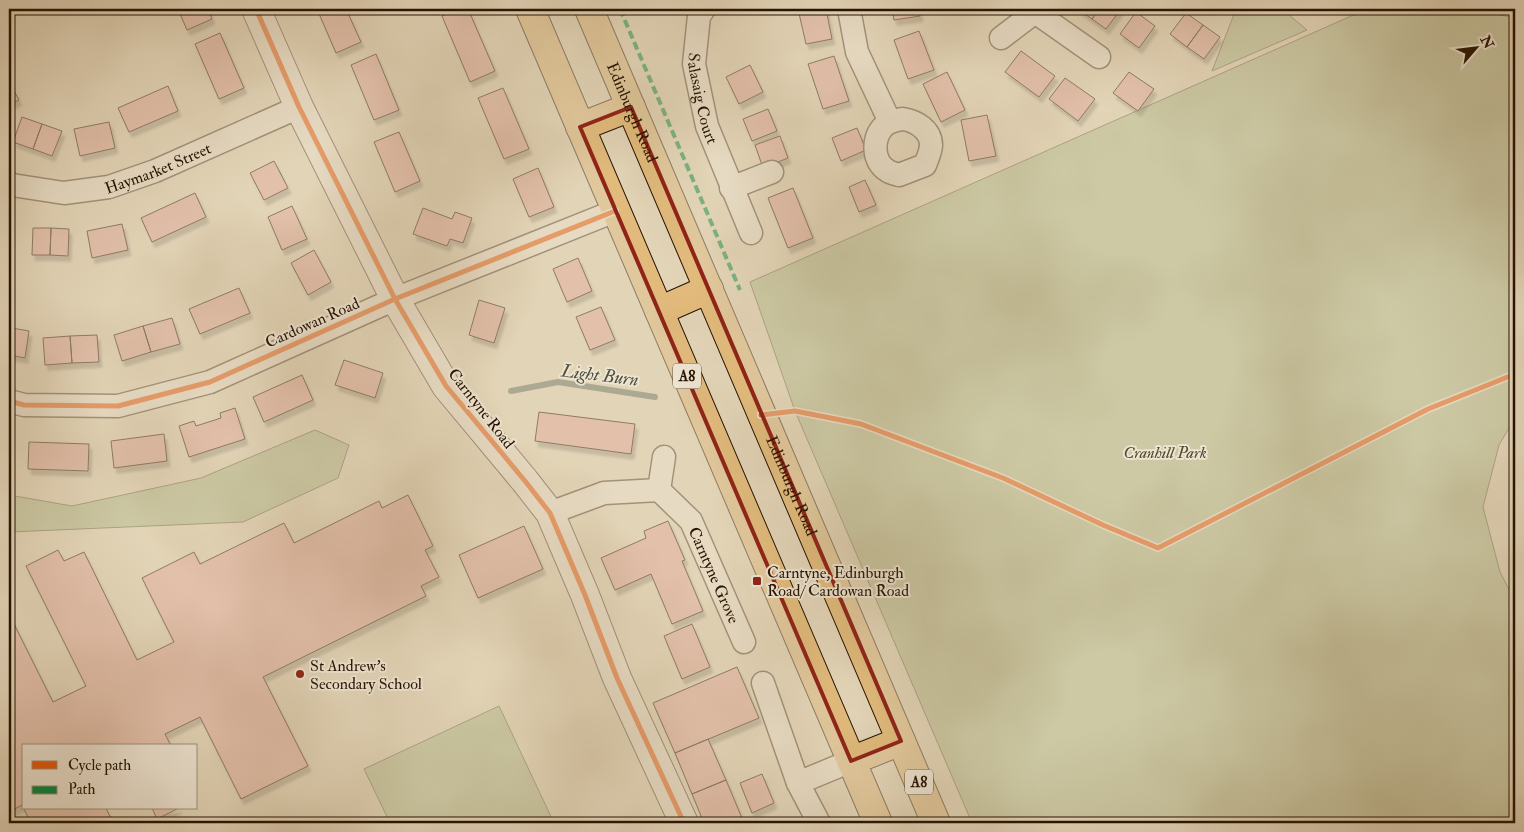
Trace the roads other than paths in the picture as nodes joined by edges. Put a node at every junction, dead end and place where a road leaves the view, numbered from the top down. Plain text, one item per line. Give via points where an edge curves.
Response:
1 (256, 9) edge
2 (530, 9) edge
3 (589, 9) edge
4 (704, 9) edge
5 (849, 9) edge
6 (1037, 10) edge
7 (1001, 38) dead end
8 (1099, 56) dead end
9 (299, 107) junction
10 (631, 107) junction
11 (890, 122) dead end
12 (580, 127) junction
13 (772, 172) dead end
14 (10, 187) edge
15 (731, 188) junction
16 (615, 211) junction
17 (750, 233) dead end
18 (709, 289) junction
19 (394, 299) junction
20 (659, 311) junction
21 (9, 401) edge
22 (664, 457) dead end
23 (659, 490) junction
24 (550, 513) junction
25 (744, 642) dead end
26 (763, 683) dead end
27 (901, 741) junction
28 (852, 761) junction
29 (798, 783) junction
30 (684, 823) edge
31 (819, 823) edge
32 (878, 823) edge
33 (936, 823) edge

1 - 9 street, Carntyne Road
2 - 12 main road, A8
3 - 10 main road, Edinburgh Road / A8
4 - 15 street, Salasaig Court via 699,16 694,64 707,126
5 - 11 street via 857,52
6 - 7 street
6 - 8 street
9 - 14 street, Haymarket Street via 155,171 109,187 64,193
9 - 19 street, Carntyne Road
10 - 12 main road
10 - 18 main road, Edinburgh Road / A8
12 - 16 main road, A8
13 - 15 street
15 - 17 street, Salasaig Court
16 - 19 street, Cardowan Road
16 - 20 main road, A8
18 - 20 main road
18 - 27 main road, Edinburgh Road / A8
19 - 21 street, Cardowan Road via 210,382 118,406 24,405
19 - 24 street, Carntyne Road via 446,386
20 - 28 main road, A8
22 - 23 street
23 - 24 street via 604,493
23 - 25 street, Carntyne Grove via 691,520
24 - 30 street, Carntyne Road via 617,678
26 - 29 street
27 - 28 main road
27 - 33 main road, Edinburgh Road / A8
28 - 29 street
28 - 32 main road, A8
29 - 31 street

